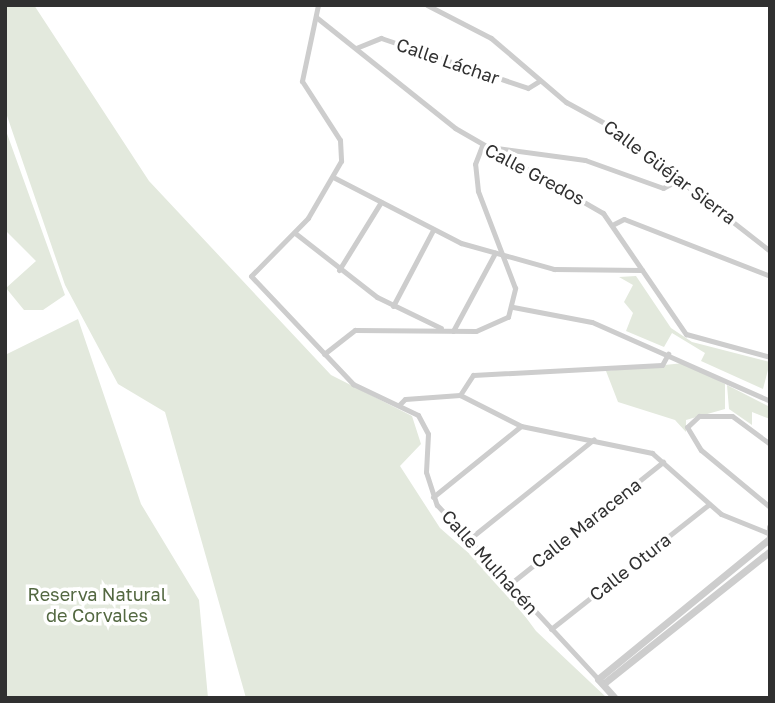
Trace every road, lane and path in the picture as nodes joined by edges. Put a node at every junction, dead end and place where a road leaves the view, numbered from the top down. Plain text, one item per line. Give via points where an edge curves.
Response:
1 (318, 5) edge
2 (427, 5) edge
3 (316, 17) junction
4 (356, 48) junction
5 (539, 81) junction
6 (482, 146) junction
7 (333, 177) junction
8 (678, 180) junction
9 (381, 202) junction
10 (614, 223) junction
11 (433, 230) junction
12 (295, 233) junction
13 (770, 251) edge
14 (498, 254) junction
15 (636, 260) junction
16 (339, 270) junction
17 (622, 270) junction
18 (642, 270) junction
19 (770, 276) edge
20 (393, 306) junction
21 (513, 307) junction
22 (444, 330) junction
23 (453, 331) junction
24 (324, 354) junction
25 (668, 354) junction
26 (769, 356) edge
27 (460, 394) junction
28 (770, 401) edge
29 (399, 405) junction
30 (521, 426) junction
31 (594, 439) junction
32 (770, 444) edge
33 (663, 462) junction
34 (433, 497) junction
35 (709, 504) junction
36 (770, 507) edge
37 (769, 536) edge
38 (468, 540) junction
39 (770, 551) edge
40 (509, 584) junction
41 (720, 586) junction
42 (551, 629) junction
43 (600, 682) junction
44 (615, 698) edge

1 - 3 street
2 - 5 street, Calle Güéjar Sierra via 491,38
3 - 4 street, Calle Gredos
3 - 7 street via 302,81 340,140 341,161
4 - 5 street, Calle Láchar via 381,38 528,88
4 - 6 street, Calle Gredos
5 - 8 street, Calle Güéjar Sierra
6 - 8 street via 585,160 663,188
6 - 10 street, Calle Gredos via 575,194
6 - 14 street via 475,163 481,210
7 - 9 street
7 - 12 street
8 - 13 street, Calle Güéjar Sierra
9 - 11 street
9 - 16 street
10 - 15 street, Calle Gredos
10 - 19 street via 624,219
11 - 14 street
11 - 20 street
12 - 16 street
12 - 24 street, Calle Mulhacén via 251,276
14 - 17 street via 554,269
14 - 21 street via 515,288
14 - 23 street
15 - 17 street
15 - 18 street, Calle Gredos
16 - 20 street
17 - 18 street
18 - 26 street, Calle Gredos via 686,334
20 - 22 street
21 - 23 street via 488,330
21 - 25 street via 592,323
22 - 23 street
22 - 24 street via 355,330
24 - 29 street, Calle Mulhacén via 353,384
25 - 27 street via 662,365 473,375
25 - 28 street
27 - 29 street via 405,399
27 - 30 street
29 - 34 street, Calle Mulhacén via 424,422
30 - 31 street
30 - 34 street
31 - 33 street via 652,453
31 - 38 street
32 - 36 street via 732,416 699,416 687,426 701,450
33 - 35 street
33 - 40 street, Calle Maracena
34 - 38 street, Calle Mulhacén
35 - 37 street
35 - 42 street, Calle Otura
37 - 41 street
38 - 40 street, Calle Mulhacén
39 - 41 street
40 - 42 street, Calle Mulhacén
41 - 43 street
42 - 43 street, Calle Mulhacén
43 - 44 street, Calle Mulhacén

